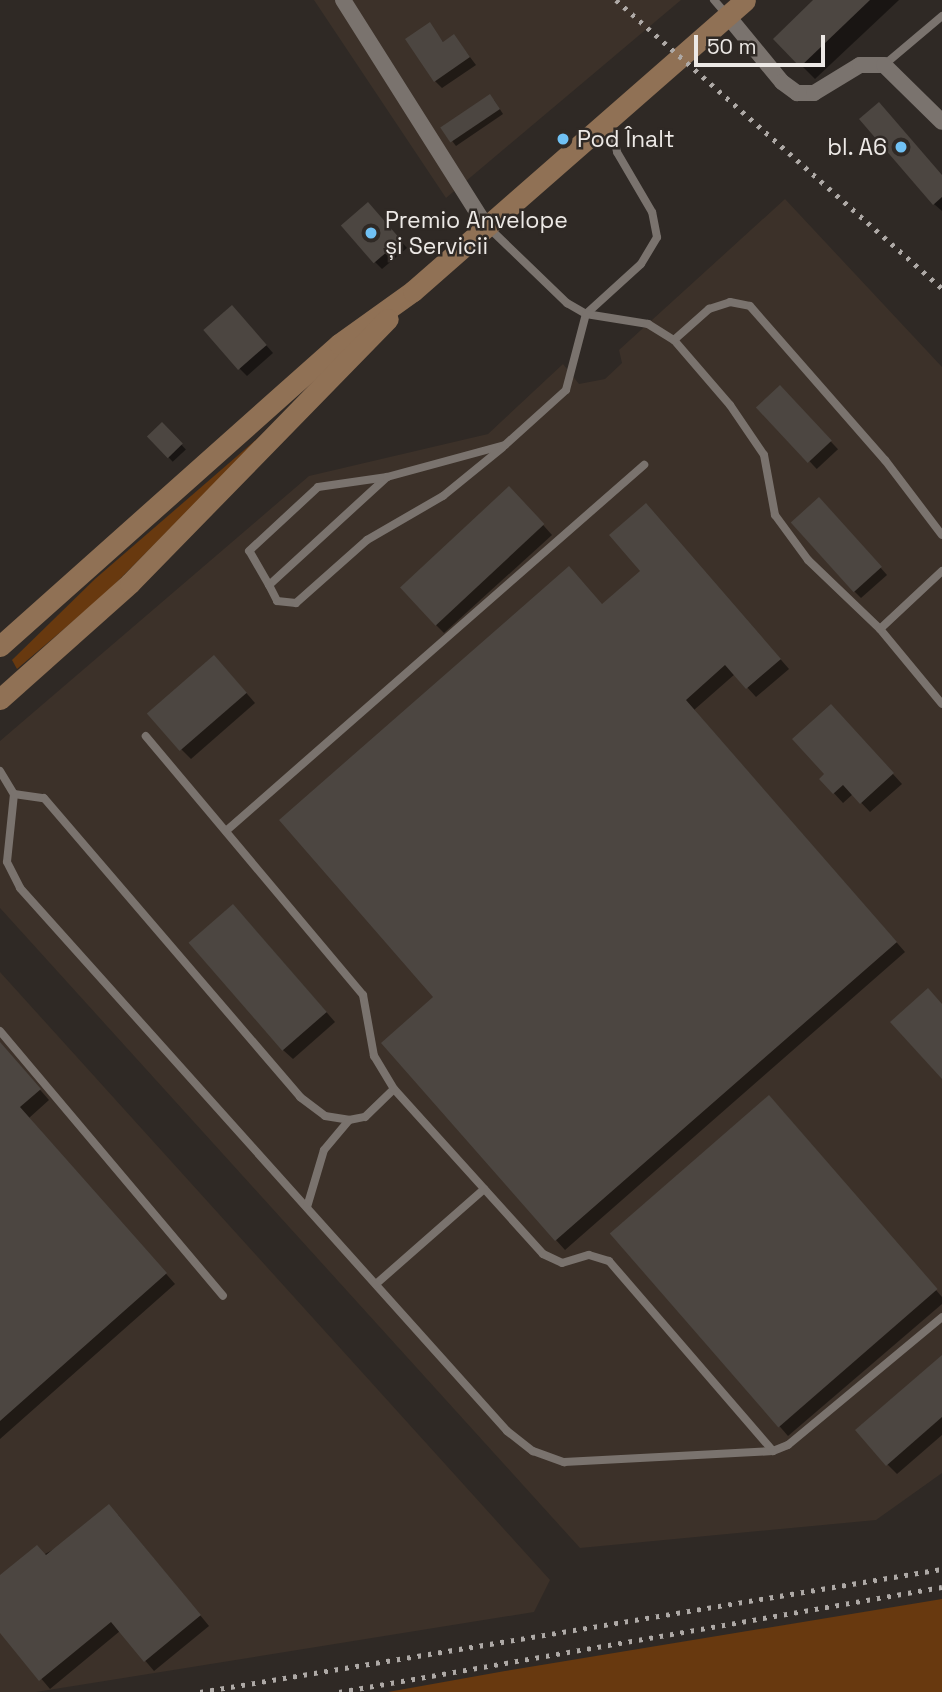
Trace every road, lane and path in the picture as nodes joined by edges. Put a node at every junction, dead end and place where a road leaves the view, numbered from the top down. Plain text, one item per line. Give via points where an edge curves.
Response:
1 (343, 0) edge
2 (745, 0) edge
3 (721, 8) edge
4 (942, 16) edge
5 (884, 65) junction
6 (610, 117) junction
7 (942, 122) edge
8 (486, 226) junction
9 (412, 291) junction
10 (586, 314) junction
11 (674, 340) junction
12 (505, 445) junction
13 (644, 465) dead end
14 (387, 477) junction
15 (942, 535) edge
16 (942, 571) edge
17 (269, 585) junction
18 (880, 629) junction
19 (0, 646) edge
20 (0, 699) edge
21 (942, 704) edge
22 (146, 736) dead end
23 (0, 771) edge
24 (14, 794) junction
25 (226, 831) junction
26 (0, 1031) edge
27 (394, 1089) junction
28 (349, 1120) junction
29 (484, 1189) junction
30 (307, 1207) junction
31 (376, 1284) junction
32 (223, 1296) dead end
33 (942, 1317) edge
34 (773, 1451) junction

1 - 8 street
2 - 3 main road
3 - 5 street via 782,82 797,93 814,93 860,65
3 - 6 main road
4 - 5 lane
5 - 7 street
6 - 8 main road
6 - 10 lane via 617,152 652,212 657,237 641,264
8 - 9 main road
8 - 10 lane via 567,303
9 - 19 main road via 340,344
9 - 20 main road via 354,359 130,583
10 - 11 lane via 648,324
10 - 12 lane via 566,390
11 - 15 lane via 709,309 730,302 750,306 886,460
11 - 18 lane via 730,405 764,455 775,514 808,560
12 - 14 lane
12 - 17 lane via 443,496 367,540 296,603 277,601
13 - 25 lane
14 - 17 lane
14 - 17 lane via 321,486 260,540 249,557
16 - 18 lane
18 - 21 lane
22 - 25 lane
23 - 24 lane
24 - 28 lane via 44,798 300,1097 325,1116
24 - 30 lane via 6,862 20,888
25 - 27 lane via 353,978 363,995 374,1056
26 - 32 lane
27 - 28 lane via 365,1117
27 - 29 lane
28 - 30 lane via 324,1150
29 - 31 lane
29 - 34 lane via 550,1259 562,1263 589,1255 609,1261
30 - 31 lane
31 - 34 lane via 507,1432 533,1451 564,1462
33 - 34 lane via 788,1446

